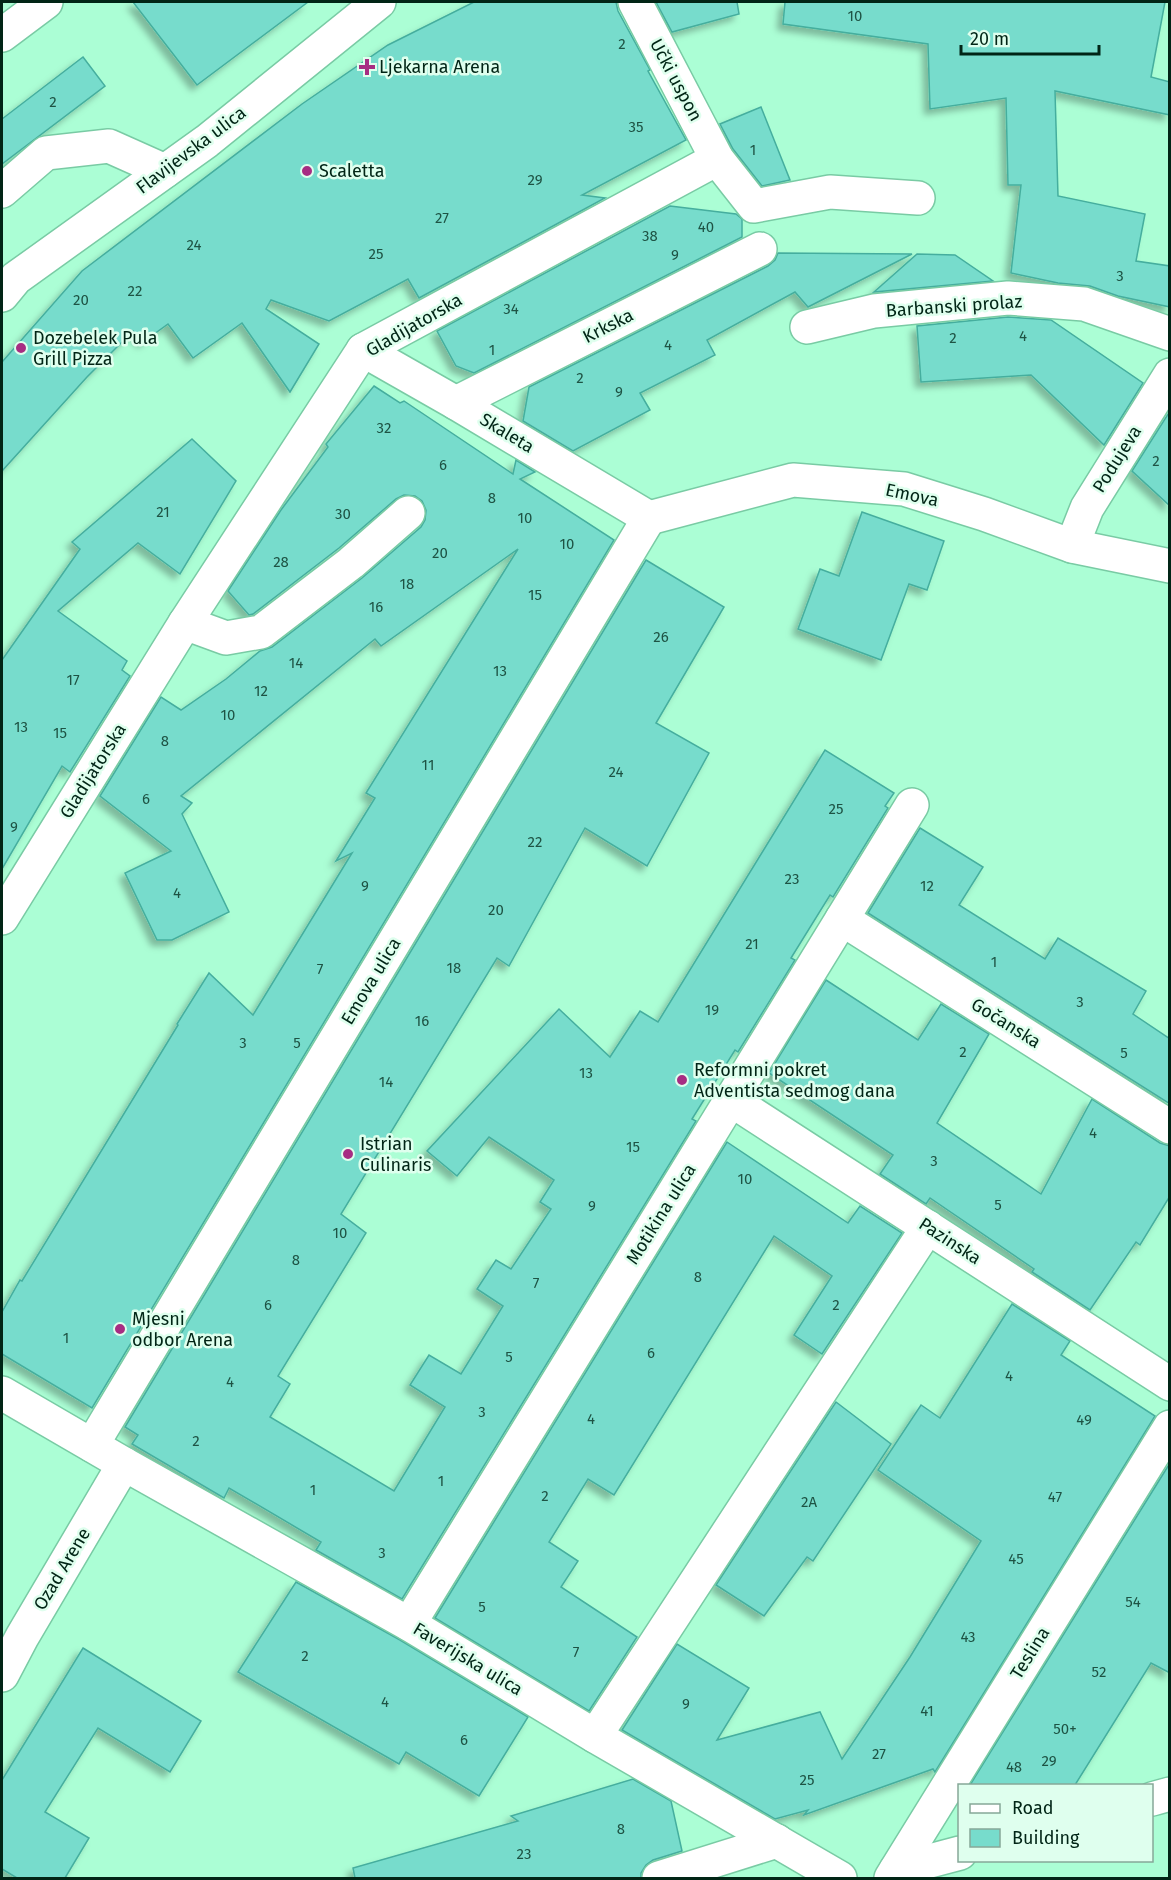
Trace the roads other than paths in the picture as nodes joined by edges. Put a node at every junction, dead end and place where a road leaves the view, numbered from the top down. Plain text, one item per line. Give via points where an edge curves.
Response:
1 (46, 2) edge
2 (379, 2) edge
3 (635, 2) edge
4 (2, 35) edge
5 (717, 159) junction
6 (165, 171) junction
7 (2, 191) edge
8 (918, 198) dead end
9 (760, 249) dead end
10 (2, 295) edge
11 (807, 327) dead end
12 (1170, 334) edge
13 (363, 350) junction
14 (1170, 375) edge
15 (456, 403) junction
16 (408, 513) dead end
17 (649, 518) junction
18 (1072, 546) junction
19 (1170, 566) edge
20 (185, 623) junction
21 (912, 805) dead end
22 (2, 918) edge
23 (842, 919) junction
24 (731, 1100) junction
25 (1170, 1127) edge
26 (928, 1227) junction
27 (1170, 1384) edge
28 (2, 1393) edge
29 (1170, 1427) edge
30 (92, 1445) junction
31 (124, 1464) junction
32 (409, 1624) junction
33 (2, 1675) edge
34 (596, 1736) junction
35 (1170, 1794) edge
36 (1153, 1799) edge
37 (777, 1841) junction
38 (958, 1853) edge
39 (893, 1874) edge
40 (659, 1878) edge
41 (840, 1878) edge

1 - 4 street
2 - 6 street, Flavijevska ulica
3 - 5 street, Učki uspon
5 - 8 street, Učki uspon via 754,206 830,192
5 - 13 street, Gladijatorska
6 - 7 street via 110,146 46,153
6 - 10 street, Flavijevska ulica via 16,278
9 - 15 street, Krkska
11 - 12 street, Barbanski prolaz via 874,311 1008,298 1083,304
13 - 15 street, Skaleta
13 - 20 street, Gladijatorska
14 - 18 street, Podujeva via 1087,508
15 - 17 street, Skaleta
16 - 20 street via 261,632 226,638
17 - 18 street, Emova via 793,480 904,489
17 - 30 street, Emova ulica
18 - 19 street, Emova
20 - 22 street, Gladijatorska
21 - 23 street, Motikina ulica
23 - 24 street, Motikina ulica
23 - 25 street, Gočanska
24 - 26 street, Pazinska
24 - 32 street, Motikina ulica
26 - 27 street, Pazinska
26 - 34 street
28 - 30 street
29 - 39 street, Teslina
30 - 31 street, Faverijska ulica
31 - 32 street, Faverijska ulica
31 - 33 street, Ozad Arene
32 - 34 street, Faverijska ulica
34 - 37 street, Faverijska ulica
35 - 36 street
37 - 40 street
37 - 41 street, Faverijska ulica
38 - 39 street

